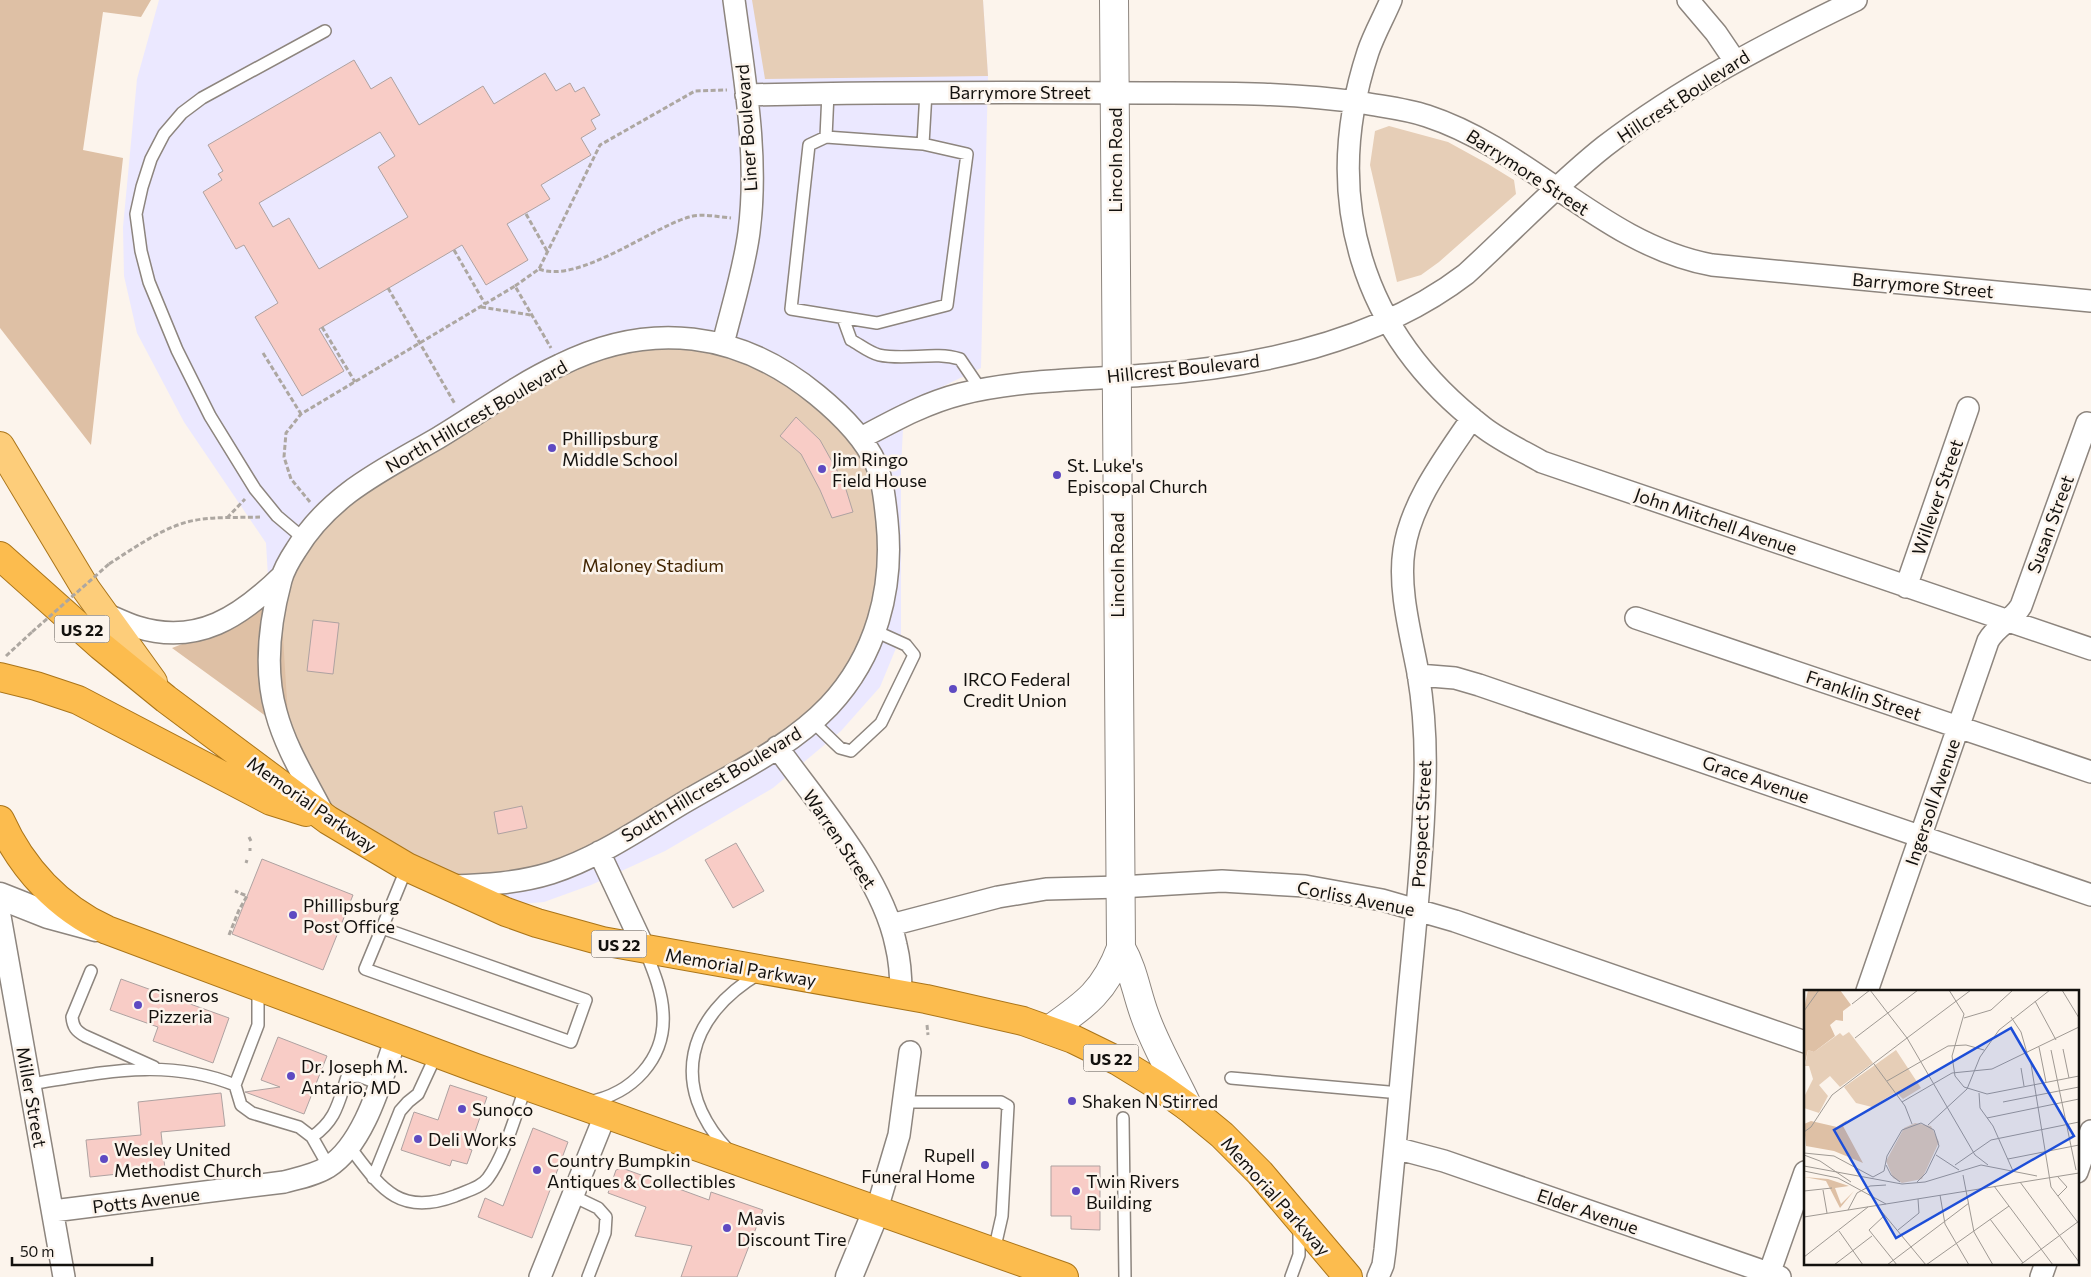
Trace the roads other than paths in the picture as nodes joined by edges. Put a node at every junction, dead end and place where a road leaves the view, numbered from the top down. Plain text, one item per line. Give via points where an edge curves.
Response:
1 (734, 0) edge
2 (1114, 0) edge
3 (1391, 0) edge
4 (1688, 0) edge
5 (1856, 0) edge
6 (325, 31) dead end
7 (1735, 61) junction
8 (926, 92) junction
9 (1115, 92) junction
10 (828, 93) junction
11 (746, 95) junction
12 (1356, 102) junction
13 (826, 137) junction
14 (924, 144) junction
15 (1558, 189) junction
16 (2091, 301) edge
17 (843, 318) junction
18 (1388, 320) junction
19 (723, 344) junction
20 (1116, 376) junction
21 (981, 390) junction
22 (1968, 408) dead end
23 (1472, 418) junction
24 (2087, 424) dead end
25 (861, 438) junction
26 (0, 446) edge
27 (303, 538) junction
28 (0, 556) edge
29 (282, 576) junction
30 (1906, 586) junction
31 (101, 612) junction
32 (1636, 618) dead end
33 (2008, 621) junction
34 (875, 631) junction
35 (2091, 649) edge
36 (1418, 675) junction
37 (0, 677) edge
38 (166, 699) junction
39 (812, 721) junction
40 (1958, 727) junction
41 (777, 748) junction
42 (2091, 772) edge
43 (326, 818) junction
44 (0, 820) edge
45 (1920, 836) junction
46 (600, 852) junction
47 (407, 867) junction
48 (446, 886) junction
49 (1120, 887) junction
50 (2091, 894) edge
51 (0, 896) edge
52 (1417, 909) junction
53 (0, 916) edge
54 (891, 925) junction
55 (382, 928) junction
56 (107, 930) junction
57 (1122, 948) junction
58 (645, 950) junction
59 (91, 970) dead end
60 (764, 971) junction
61 (258, 987) junction
62 (1867, 990) edge
63 (901, 994) junction
64 (9, 1018) edge
65 (1048, 1030) junction
66 (396, 1038) junction
67 (1804, 1042) edge
68 (910, 1052) dead end
69 (437, 1053) junction
70 (156, 1068) junction
71 (1231, 1078) dead end
72 (30, 1084) junction
73 (379, 1084) junction
74 (526, 1085) junction
75 (234, 1086) junction
76 (1400, 1093) junction
77 (904, 1102) junction
78 (579, 1104) junction
79 (1188, 1106) junction
80 (606, 1113) junction
81 (1124, 1118) dead end
82 (2087, 1136) edge
83 (312, 1137) junction
84 (349, 1146) junction
85 (1395, 1148) junction
86 (736, 1159) junction
87 (329, 1167) junction
88 (2078, 1168) edge
89 (1804, 1175) edge
90 (374, 1178) junction
91 (573, 1196) junction
92 (876, 1209) junction
93 (53, 1211) junction
94 (1299, 1218) junction
95 (994, 1251) junction
96 (2046, 1264) edge
97 (1773, 1276) edge
98 (64, 1277) edge
99 (540, 1277) edge
100 (588, 1277) edge
101 (849, 1277) edge
102 (1064, 1277) edge
103 (1125, 1277) edge
104 (1291, 1277) edge
105 (1348, 1277) edge
106 (1378, 1277) edge
107 (2041, 1277) edge

1 - 11 street, Liner Boulevard
2 - 9 main road, Lincoln Road
3 - 12 street, John Mitchell Avenue via 1369,50
4 - 7 street
5 - 7 street, Hillcrest Boulevard
6 - 27 lane via 202,98 182,113 164,134 151,159 136,214 149,282 177,350 210,416 255,488 277,516
7 - 15 street, Hillcrest Boulevard via 1669,101 1604,147
8 - 9 street, Barrymore Street
8 - 10 street, Barrymore Street
8 - 14 lane
9 - 12 street, Barrymore Street via 1253,94
9 - 20 main road, Lincoln Road
10 - 11 street, Barrymore Street
10 - 13 lane
11 - 19 street, Liner Boulevard via 751,148 750,219
12 - 15 street, Barrymore Street via 1410,110 1466,131
12 - 18 street, John Mitchell Avenue via 1348,167 1352,217 1370,286
13 - 14 lane
13 - 17 lane via 810,145 791,310
14 - 17 lane via 967,154 947,304 877,323
15 - 16 street, Barrymore Street via 1612,225 1660,251 1692,262
15 - 18 street, Hillcrest Boulevard via 1442,293
17 - 21 lane via 851,340 877,354 904,358 947,355 960,359
18 - 20 street, Hillcrest Boulevard via 1355,334 1258,360
18 - 23 street, John Mitchell Avenue via 1431,380
19 - 25 street, North Hillcrest Boulevard via 756,355 788,373 826,402
19 - 27 street, North Hillcrest Boulevard via 693,338 633,340 560,364 337,500 318,517
20 - 21 street, Hillcrest Boulevard via 1049,380
20 - 49 main road, Lincoln Road
21 - 25 street, Hillcrest Boulevard via 960,394 906,414
22 - 30 street, Willever Street
23 - 30 street, John Mitchell Avenue via 1542,462
23 - 36 street, Prospect Street via 1418,505 1406,536 1404,584
24 - 33 street, Susan Street via 2020,606
25 - 34 street, South Hillcrest Boulevard via 876,463 888,533 888,580
26 - 31 main road, Memorial Parkway
27 - 29 street, North Hillcrest Boulevard
28 - 38 highway, US 22
29 - 31 street, North Hillcrest Boulevard via 243,610 202,630 175,633 149,630
29 - 43 street, North Hillcrest Boulevard via 270,654 275,709 287,742
30 - 33 street, John Mitchell Avenue
31 - 38 main road, Memorial Parkway
32 - 40 street, Franklin Street
33 - 35 street, John Mitchell Avenue
33 - 40 street, Ingersoll Avenue via 1997,628 1988,641
34 - 39 street, South Hillcrest Boulevard via 852,678
34 - 39 lane via 906,644 914,655 881,723 851,751 840,748
36 - 45 street, Grace Avenue via 1455,678 1478,685
36 - 52 street, Prospect Street via 1425,779
37 - 43 highway via 78,700 271,801
38 - 43 highway, Memorial Parkway / US 22
39 - 41 street, South Hillcrest Boulevard
40 - 42 street, Franklin Street
40 - 45 street, Ingersoll Avenue
41 - 46 street, South Hillcrest Boulevard
41 - 54 street, Warren Street via 860,863
43 - 47 highway, Memorial Parkway / US 22
44 - 56 highway via 18,852 47,890 70,910
45 - 50 street, Grace Avenue
45 - 62 street, Ingersoll Avenue
46 - 48 street, South Hillcrest Boulevard via 566,868 526,879
46 - 58 street
47 - 48 highway, Memorial Parkway / US 22
47 - 55 lane
48 - 58 highway, Memorial Parkway / US 22 via 536,923
49 - 52 street, Corliss Avenue via 1222,881 1268,882 1343,892
49 - 54 street, Corliss Avenue via 1022,892
49 - 57 main road, Lincoln Road
51 - 56 street via 42,914
52 - 67 street, Corliss Avenue
52 - 76 street, Prospect Street
53 - 64 street, Miller Street
54 - 63 street, Warren Street
55 - 55 lane via 586,1000 571,1042 365,969
56 - 61 highway
57 - 65 main road, Lincoln Road via 1098,991 1082,1007
57 - 79 main road, Lincoln Road via 1131,965 1151,1031
58 - 60 highway, Memorial Parkway / US 22
58 - 78 lane via 658,985 663,1013 661,1040 656,1052 639,1077 623,1090
59 - 70 lane via 72,1017 73,1025 84,1036
60 - 63 highway, Memorial Parkway / US 22
60 - 86 lane via 733,991 711,1014 698,1040 692,1065 693,1090 701,1113 717,1139
61 - 66 highway
61 - 75 lane via 258,1025
63 - 65 highway, Memorial Parkway / US 22 via 1000,1015
64 - 72 street, Miller Street
65 - 79 highway, Memorial Parkway / US 22 via 1118,1061
66 - 69 highway
66 - 73 street, Potts Avenue
68 - 77 street
69 - 74 highway
69 - 90 lane via 418,1094 400,1111
70 - 72 lane
70 - 75 lane via 192,1072
71 - 76 lane
72 - 93 street, Miller Street
73 - 83 lane via 359,1076 347,1078 330,1121
73 - 84 street, Potts Avenue via 364,1123
74 - 78 highway
74 - 90 lane via 496,1166 487,1180 473,1189 444,1200 420,1202 399,1198 384,1190
75 - 83 lane via 241,1105 252,1113 298,1128
76 - 85 street, Prospect Street
77 - 92 street via 899,1135
77 - 95 lane via 1001,1102 1008,1106 1002,1216
78 - 80 highway
79 - 94 highway, Memorial Parkway / US 22 via 1241,1153
80 - 86 highway
80 - 91 street
81 - 103 lane
82 - 88 street
83 - 87 lane
84 - 87 street, Potts Avenue
84 - 90 lane
85 - 97 street, Elder Avenue via 1444,1161
85 - 106 street, Prospect Street via 1385,1250
86 - 92 highway
87 - 93 street, Potts Avenue via 284,1182
89 - 97 street
91 - 99 street
91 - 100 lane via 598,1208 606,1217 605,1233
92 - 95 highway
92 - 101 street
93 - 98 street, Miller Street
94 - 104 lane via 1299,1255
94 - 105 highway, Memorial Parkway / US 22
95 - 102 highway
96 - 107 street

